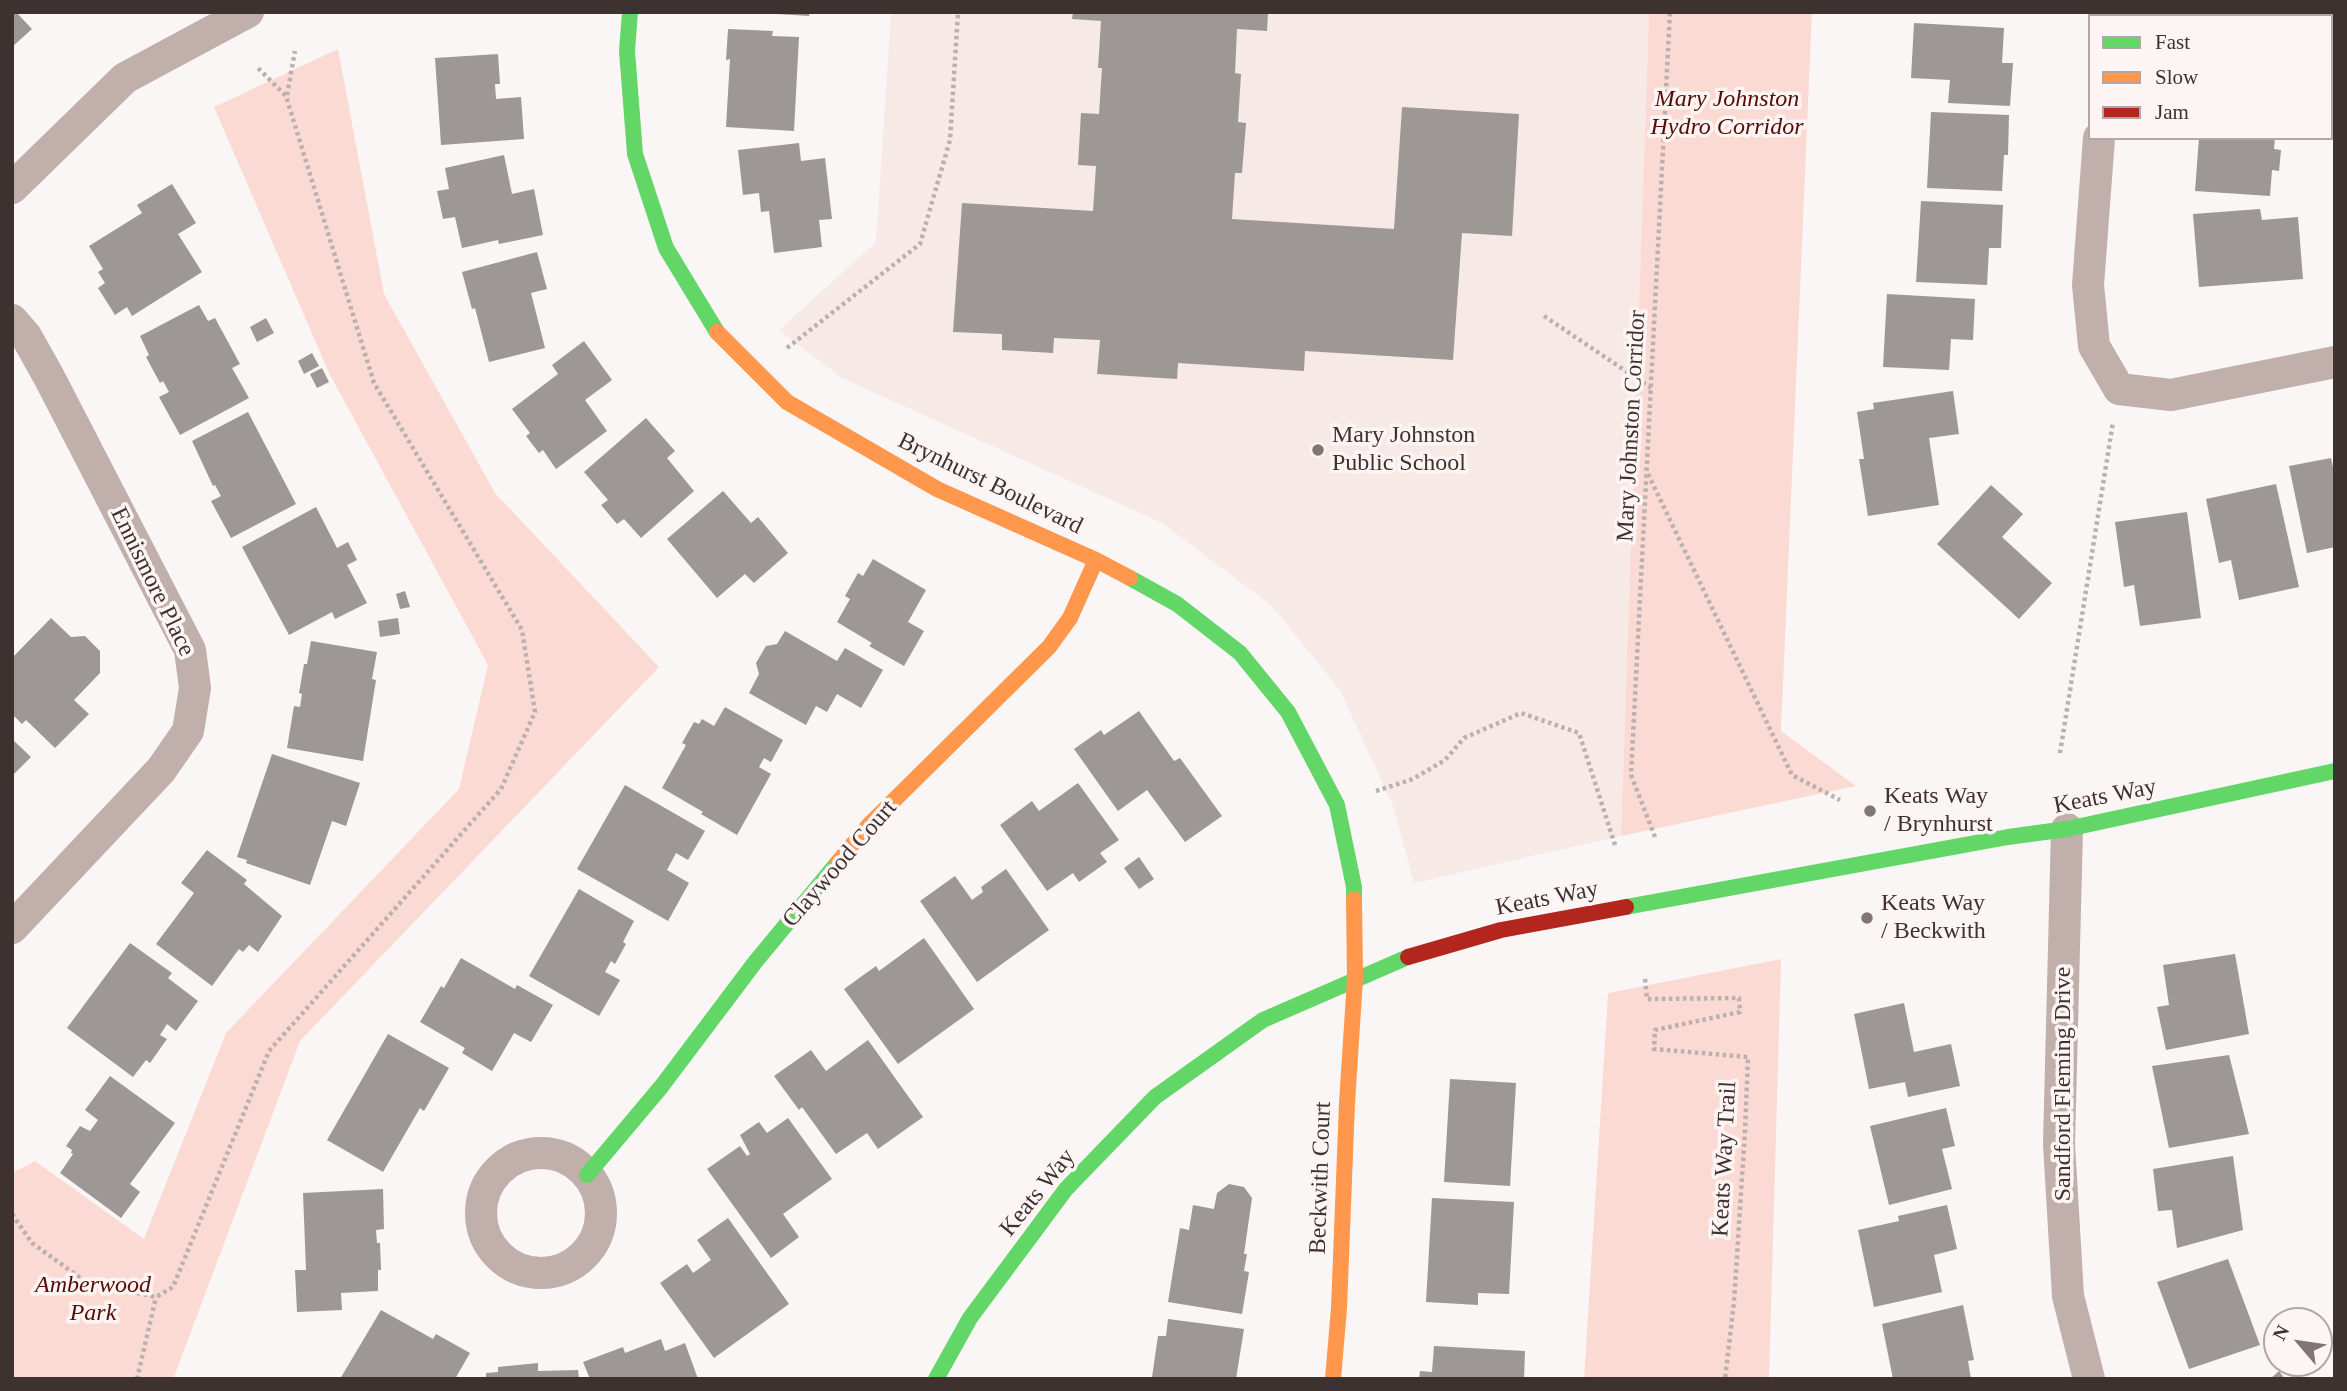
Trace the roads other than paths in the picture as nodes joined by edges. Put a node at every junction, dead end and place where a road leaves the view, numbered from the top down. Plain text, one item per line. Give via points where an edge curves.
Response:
1 (248, 12) edge
2 (630, 12) edge
3 (2099, 140) edge
4 (12, 188) edge
5 (12, 320) edge
6 (2335, 362) edge
7 (1096, 560) junction
8 (2335, 771) edge
9 (2067, 830) junction
10 (12, 928) edge
11 (1355, 979) junction
12 (587, 1175) dead end
13 (936, 1379) edge
14 (1333, 1379) edge
15 (2088, 1379) edge

1 - 4 street via 125,79
2 - 7 street, Brynhurst Boulevard via 626,51 635,154 666,248 718,334 787,402 937,489
3 - 6 street via 2088,285 2094,346 2119,389 2171,395
5 - 10 street, Ennismore Place via 49,377 190,650 195,688 188,731 161,770
7 - 11 street, Brynhurst Boulevard via 1177,604 1240,653 1288,712 1337,805 1354,887
7 - 12 street, Claywood Court via 1070,618 1049,647 868,826
8 - 9 street, Keats Way
9 - 11 street, Keats Way via 1501,930 1419,953
9 - 15 street, Sandford Fleming Drive via 2059,1144 2068,1296
11 - 13 street, Keats Way via 1263,1020 1155,1097 1066,1189 970,1318
11 - 14 street, Beckwith Court

